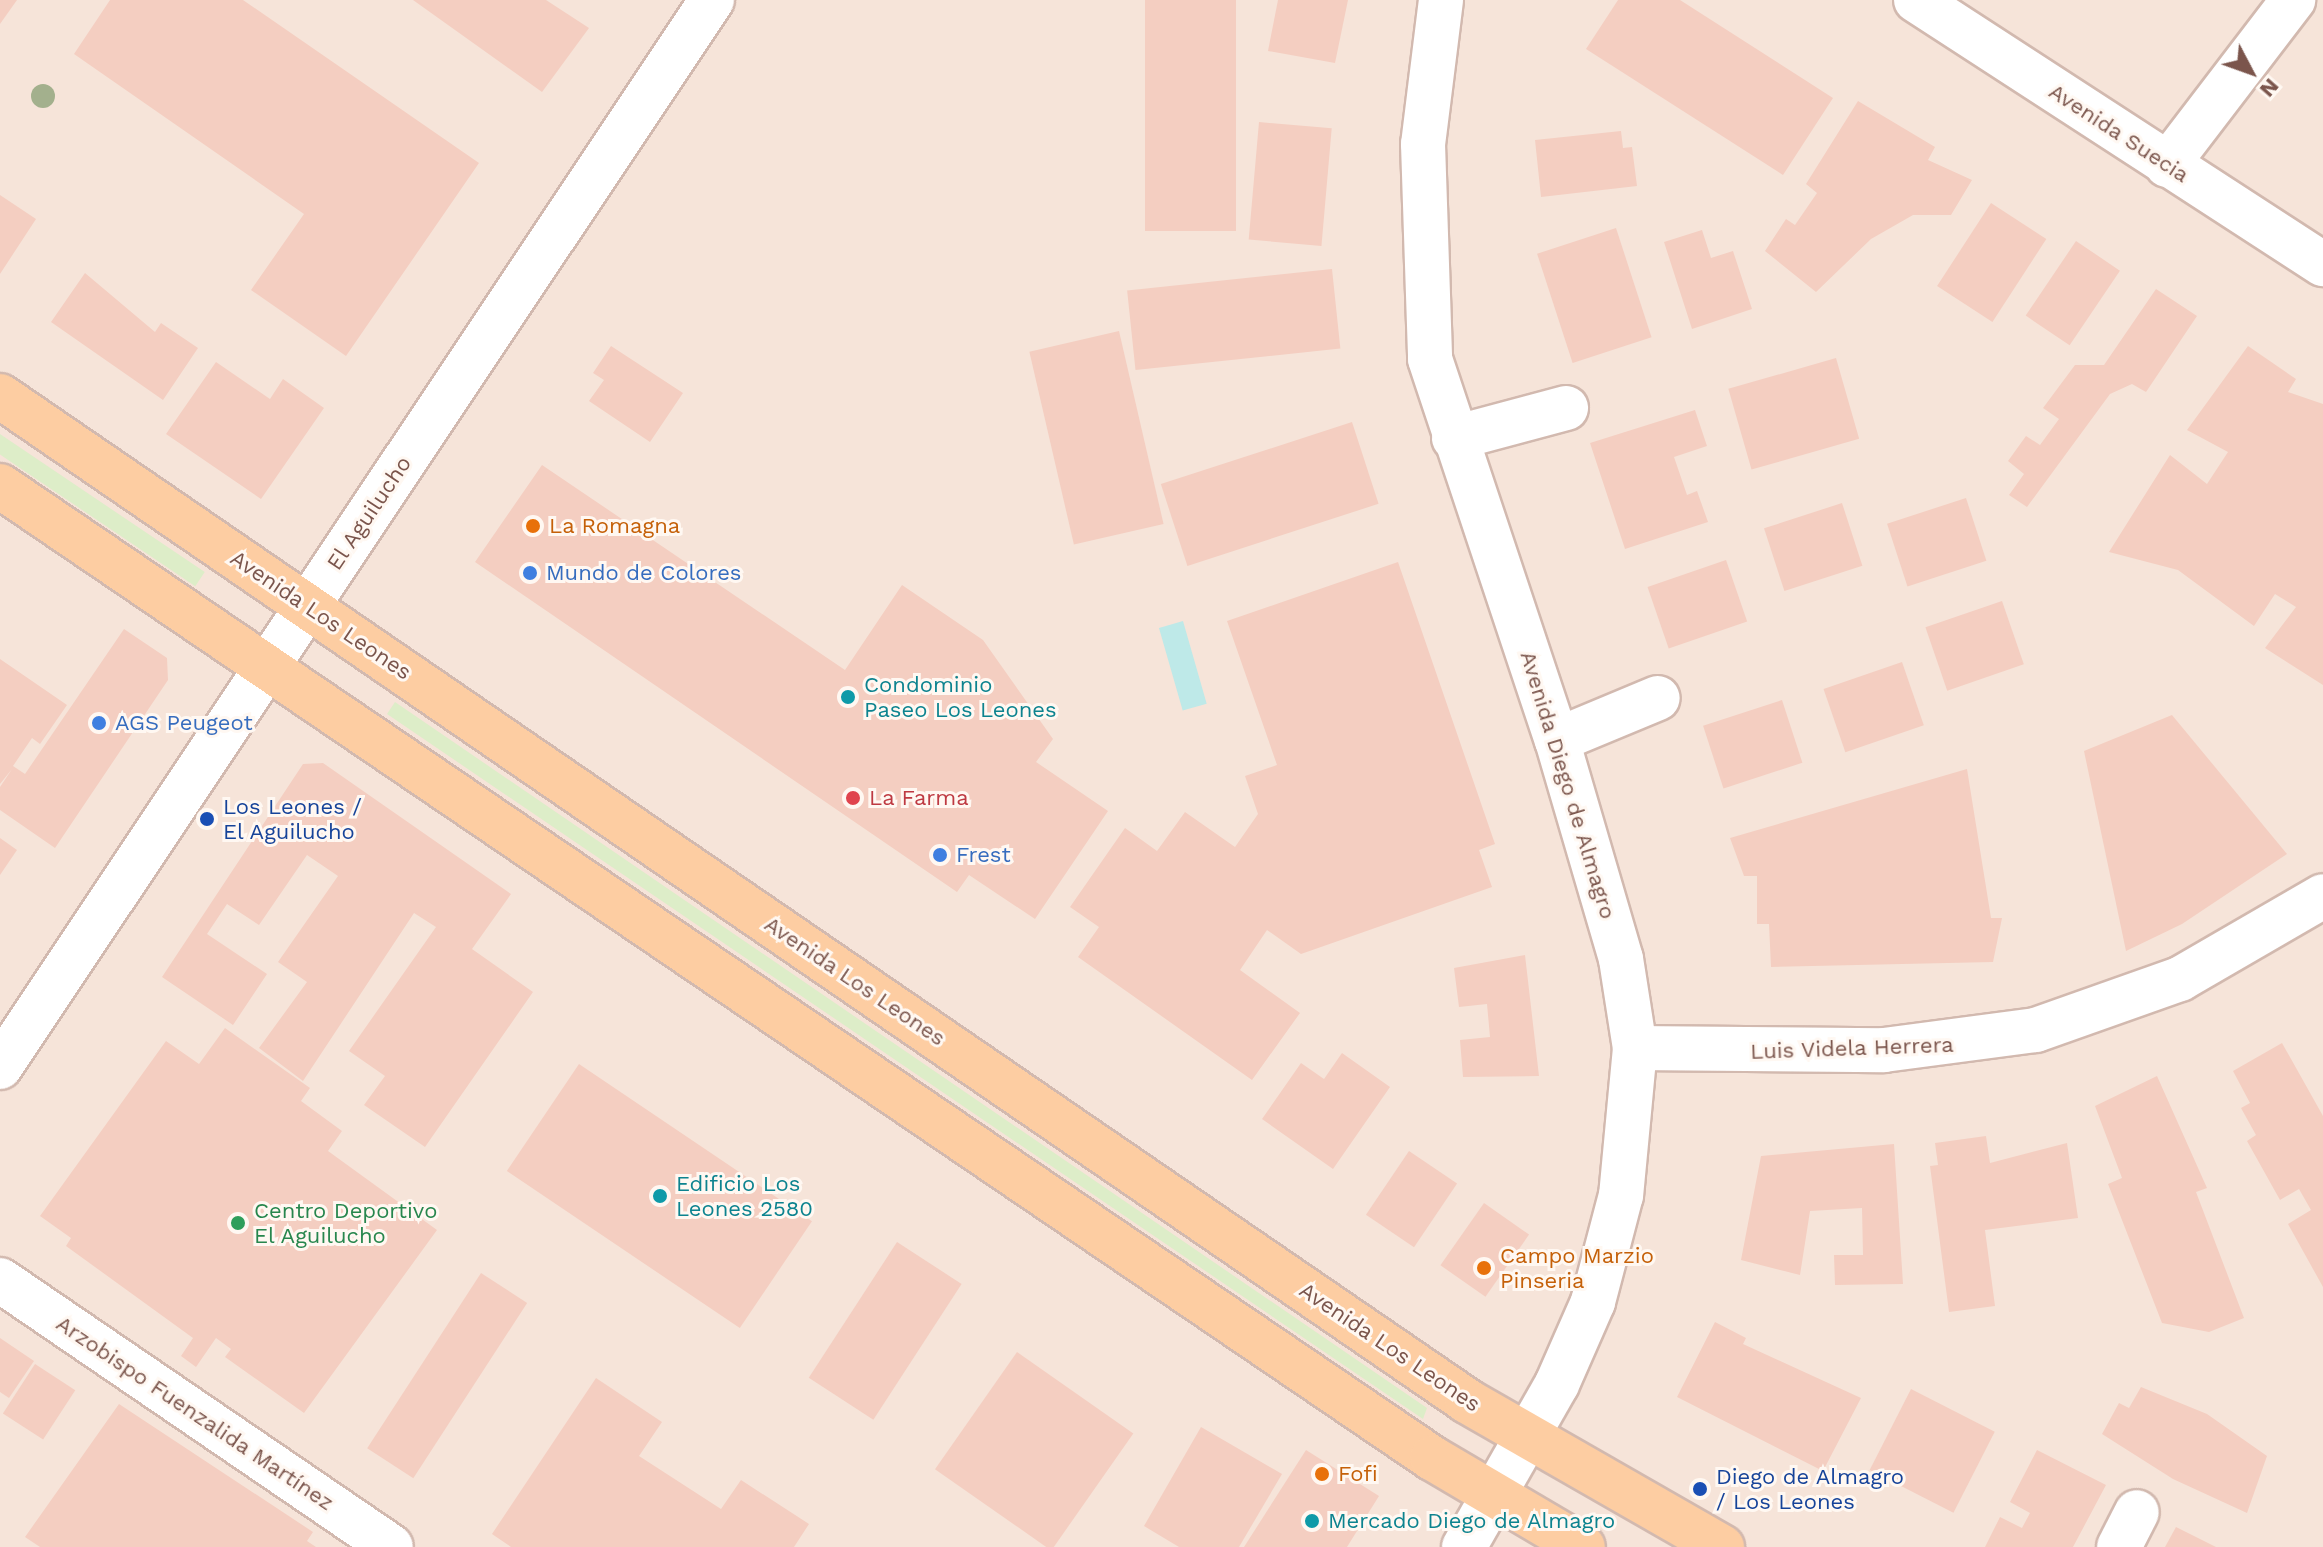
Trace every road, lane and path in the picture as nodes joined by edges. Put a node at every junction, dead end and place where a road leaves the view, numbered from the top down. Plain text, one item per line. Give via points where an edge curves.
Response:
1 (712, 0) edge
2 (1441, 0) edge
3 (1916, 0) edge
4 (2293, 0) edge
5 (2167, 165) junction
6 (2323, 264) edge
7 (0, 396) edge
8 (1566, 408) dead end
9 (1454, 438) junction
10 (0, 486) edge
11 (307, 605) junction
12 (265, 668) junction
13 (1658, 698) dead end
14 (1557, 740) junction
15 (2323, 896) edge
16 (1635, 1048) junction
17 (0, 1067) edge
18 (0, 1280) edge
19 (1527, 1439) junction
20 (1496, 1496) junction
21 (391, 1547) edge
22 (1464, 1547) edge
23 (1583, 1547) edge
24 (1722, 1547) edge

1 - 11 street, El Aguilucho
2 - 9 street, Avenida Diego de Almagro via 1427,82 1423,244 1430,359
3 - 5 street, Avenida Suecia
4 - 5 street
5 - 6 street, Avenida Suecia
7 - 11 main road, Avenida Los Leones
8 - 9 street
9 - 14 street, Avenida Diego de Almagro
10 - 12 main road
11 - 12 street, El Aguilucho
11 - 19 main road, Avenida Los Leones
12 - 17 street, El Aguilucho
12 - 20 main road
13 - 14 street
14 - 16 street, Avenida Diego de Almagro via 1621,959
15 - 16 street, Luis Videla Herrera via 2180,979 2036,1030 1884,1050
16 - 19 street, Avenida Diego de Almagro via 1629,1146 1609,1248 1571,1354
18 - 21 street, Arzobispo Fuenzalida Martínez
19 - 20 street, Avenida Diego de Almagro
19 - 24 main road, Avenida Los Leones
20 - 22 street, Avenida Diego de Almagro
20 - 23 main road

